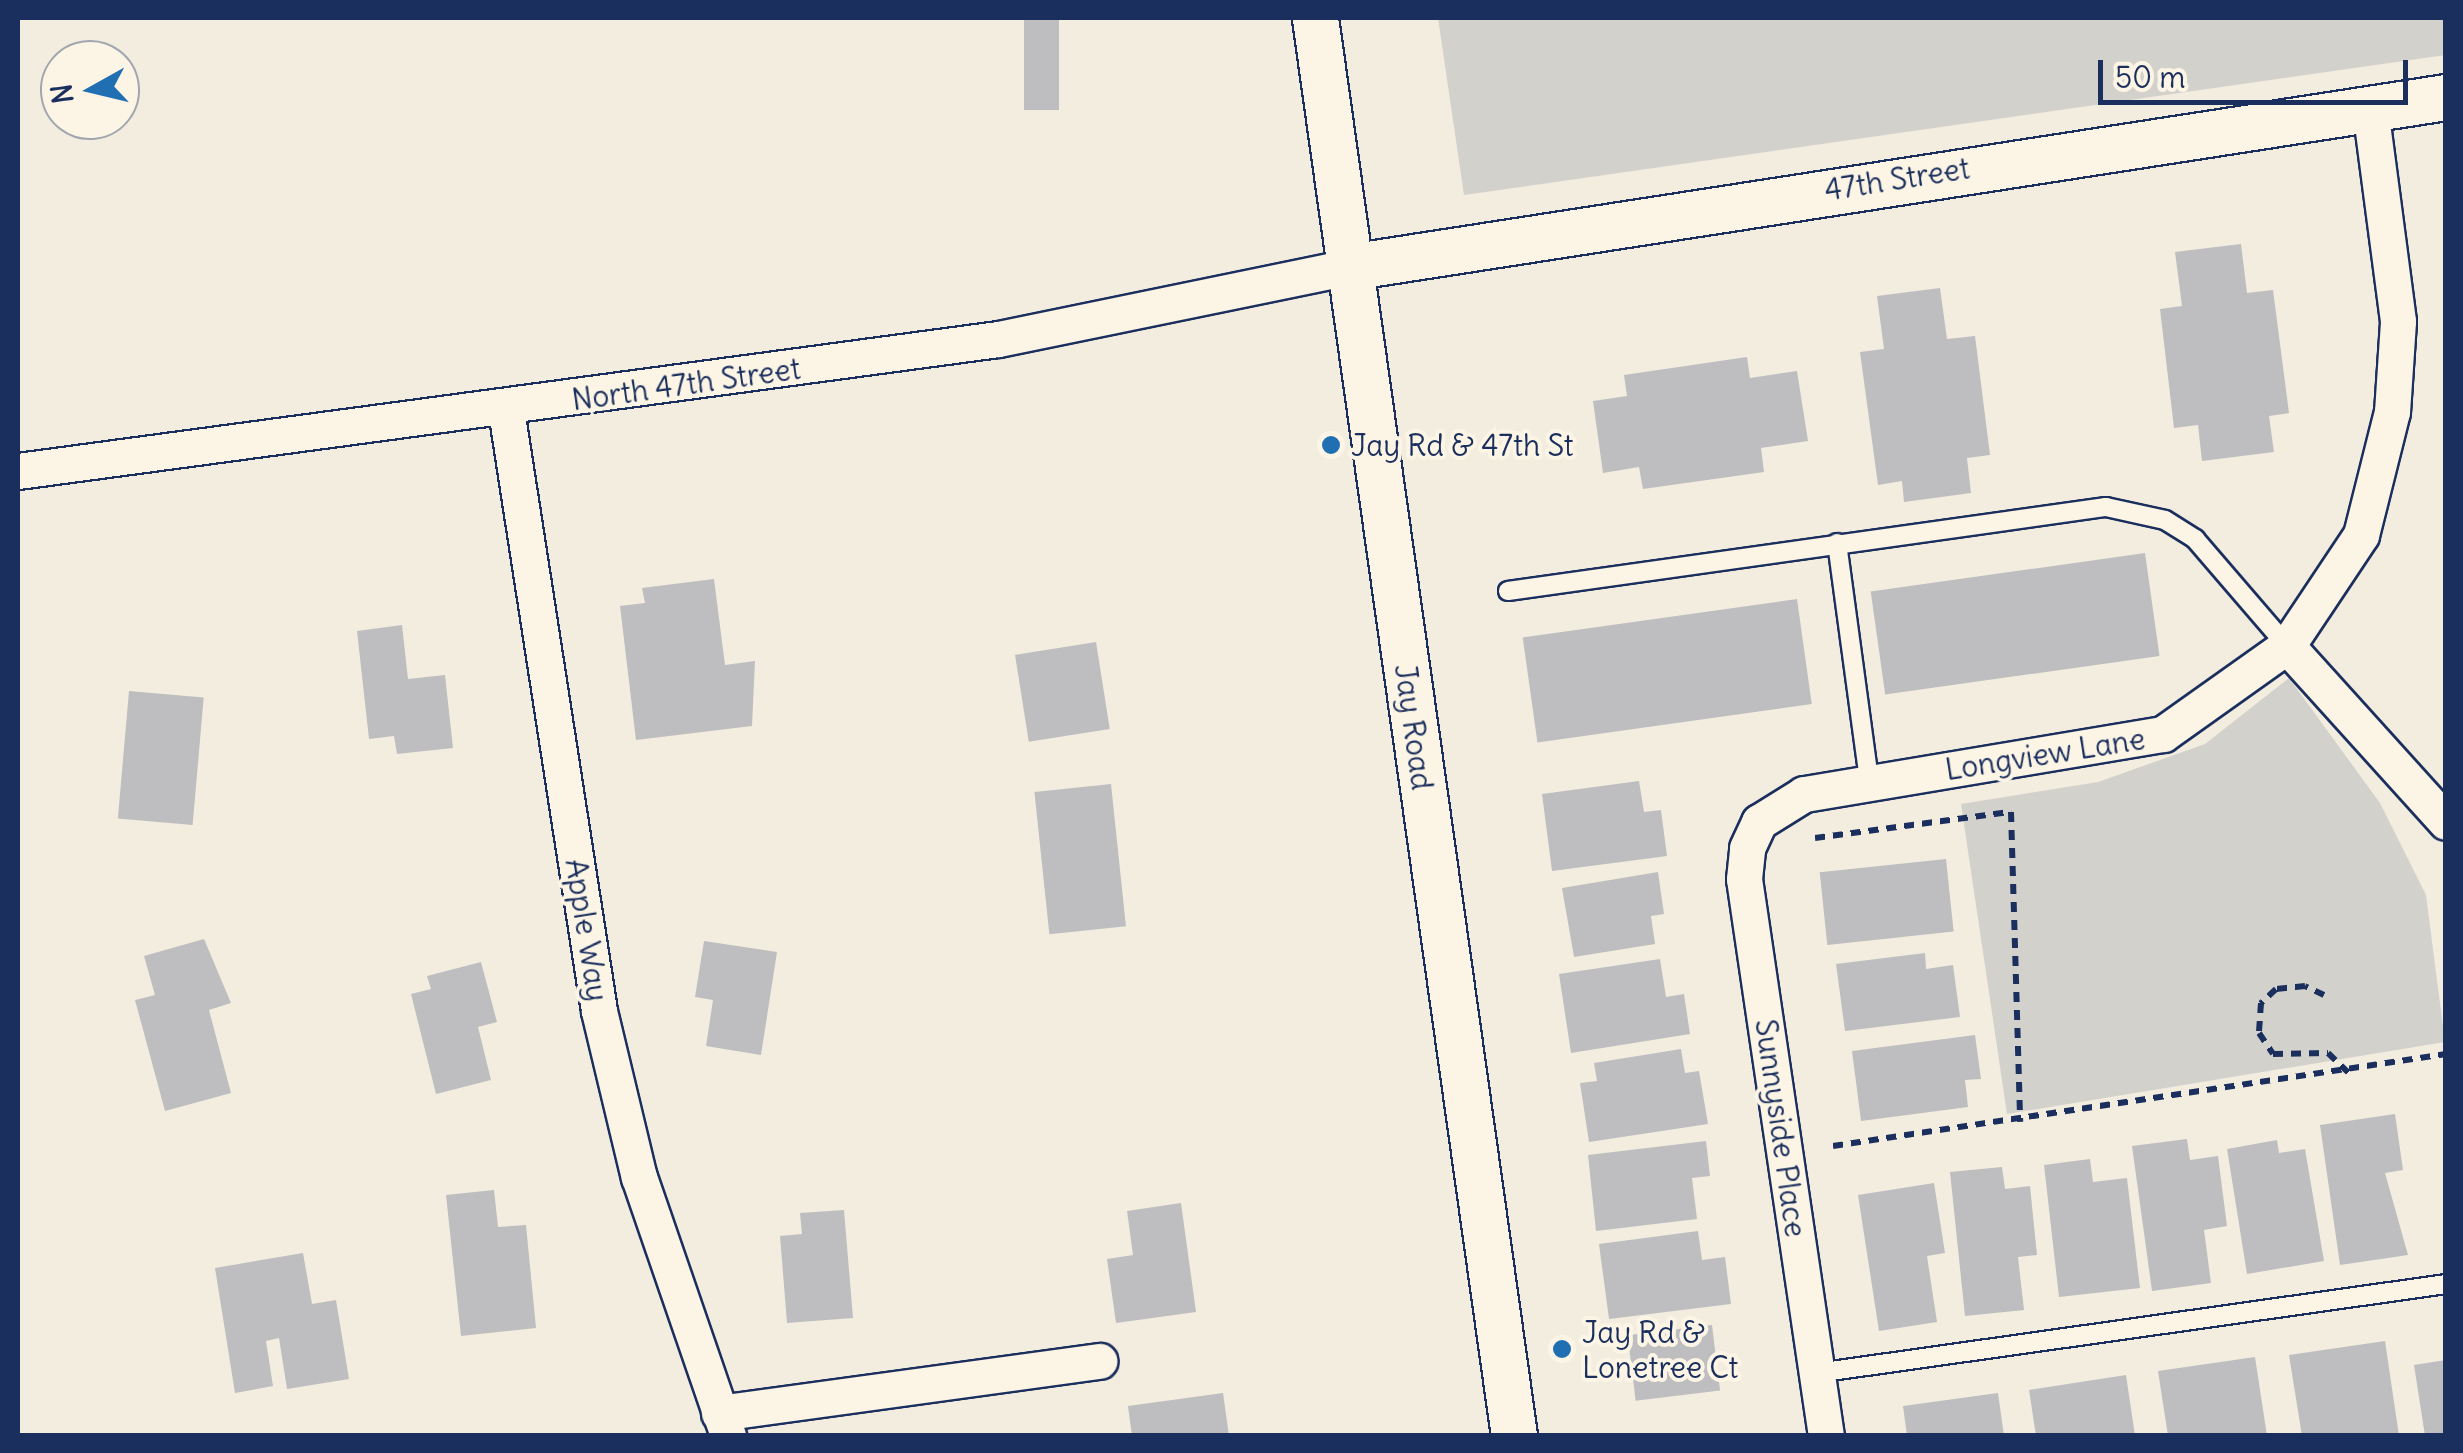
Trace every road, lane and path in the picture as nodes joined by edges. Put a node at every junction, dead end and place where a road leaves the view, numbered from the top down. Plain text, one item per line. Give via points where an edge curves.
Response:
1 (1315, 18) edge
2 (2446, 97) edge
3 (2370, 108) junction
4 (1349, 267) junction
5 (506, 410) junction
6 (18, 471) edge
7 (1836, 542) junction
8 (1508, 591) dead end
9 (2287, 646) junction
10 (1870, 781) junction
11 (1759, 822) joint
12 (2446, 822) edge
13 (1815, 838) dead end
14 (2324, 995) dead end
15 (2446, 1054) edge
16 (2349, 1073) junction
17 (2020, 1122) junction
18 (1833, 1146) dead end
19 (2446, 1284) edge
20 (1099, 1362) dead end
21 (1817, 1372) junction
22 (724, 1424) edge
23 (1514, 1436) edge
24 (1826, 1436) edge

1 - 4 street, Jay Road
2 - 3 street, 47th Street
3 - 4 street, 47th Street
3 - 9 street, Longview Lane via 2398,321 2392,412 2361,536
4 - 5 street, North 47th Street via 998,339
4 - 23 street, Jay Road
5 - 6 street, North 47th Street via 346,422
5 - 22 street, Apple Way via 598,1011 639,1177
7 - 8 lane
7 - 9 lane via 2106,507 2138,512 2195,538
7 - 10 lane
9 - 10 street, Longview Lane via 2192,716 2130,746
9 - 12 street
10 - 11 street, Longview Lane via 1804,794
11 - 21 street, Sunnyside Place via 1744,879
13 - 17 path via 2011,812
14 - 16 path via 2276,989 2260,1002 2259,1033 2273,1054 2328,1053
15 - 16 path
16 - 17 path
17 - 18 path
19 - 21 lane
20 - 22 street
21 - 24 street, Sunnyside Place

